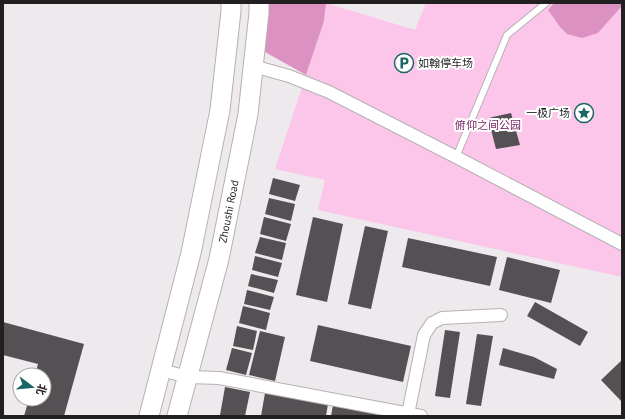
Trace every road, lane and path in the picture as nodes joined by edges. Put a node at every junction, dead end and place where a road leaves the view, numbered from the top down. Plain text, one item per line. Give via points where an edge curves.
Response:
1 (230, 3) edge
2 (259, 3) edge
3 (546, 3) edge
4 (253, 66) junction
5 (456, 157) junction
6 (622, 244) edge
7 (501, 315) dead end
8 (161, 370) junction
9 (188, 377) junction
10 (408, 414) junction
11 (149, 416) edge
12 (177, 416) edge
13 (421, 416) edge

1 - 8 main road via 220,110 191,253
2 - 4 main road, Zhoushi Road
3 - 5 lane via 507,35
4 - 5 street via 289,76 321,89
4 - 9 main road, Zhoushi Road via 248,114 218,259
5 - 6 street
7 - 10 street via 442,318 432,323 424,335
8 - 9 street
8 - 11 main road
9 - 10 street via 219,378
9 - 12 main road, Zhoushi Road
10 - 13 street

